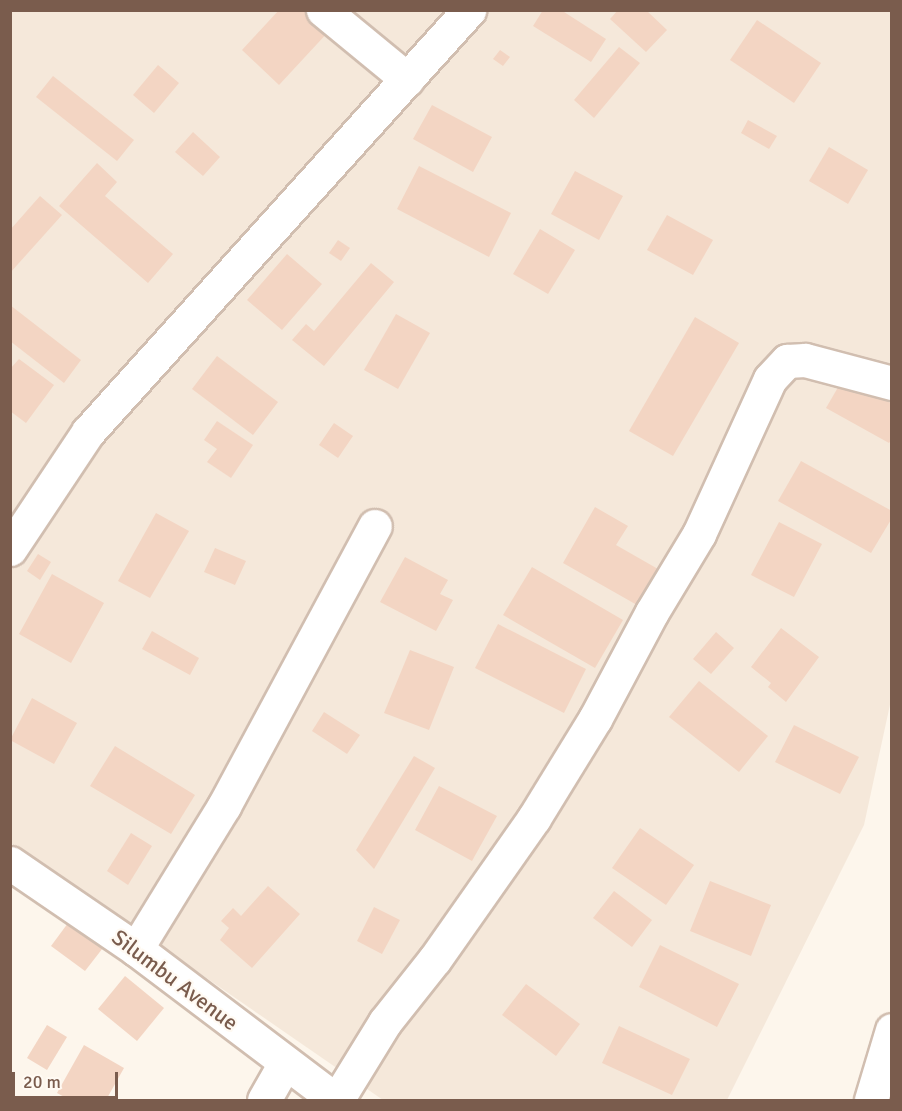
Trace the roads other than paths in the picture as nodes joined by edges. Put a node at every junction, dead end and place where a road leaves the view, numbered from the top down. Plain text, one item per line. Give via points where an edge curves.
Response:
1 (322, 10) edge
2 (469, 10) edge
3 (407, 79) junction
4 (891, 383) edge
5 (375, 526) dead end
6 (10, 549) edge
7 (10, 863) edge
8 (136, 948) junction
9 (891, 1030) edge
10 (285, 1064) junction
11 (264, 1101) edge
12 (337, 1101) edge
13 (871, 1101) edge

1 - 3 street
2 - 3 street
3 - 6 street via 88,432
4 - 12 street via 806,360 787,361 770,379 699,534 595,719 534,818 385,1022
5 - 8 street via 224,806
7 - 8 street, Silumbu Avenue
8 - 10 street, Silumbu Avenue
9 - 13 street
10 - 11 street
10 - 12 street, Silumbu Avenue

